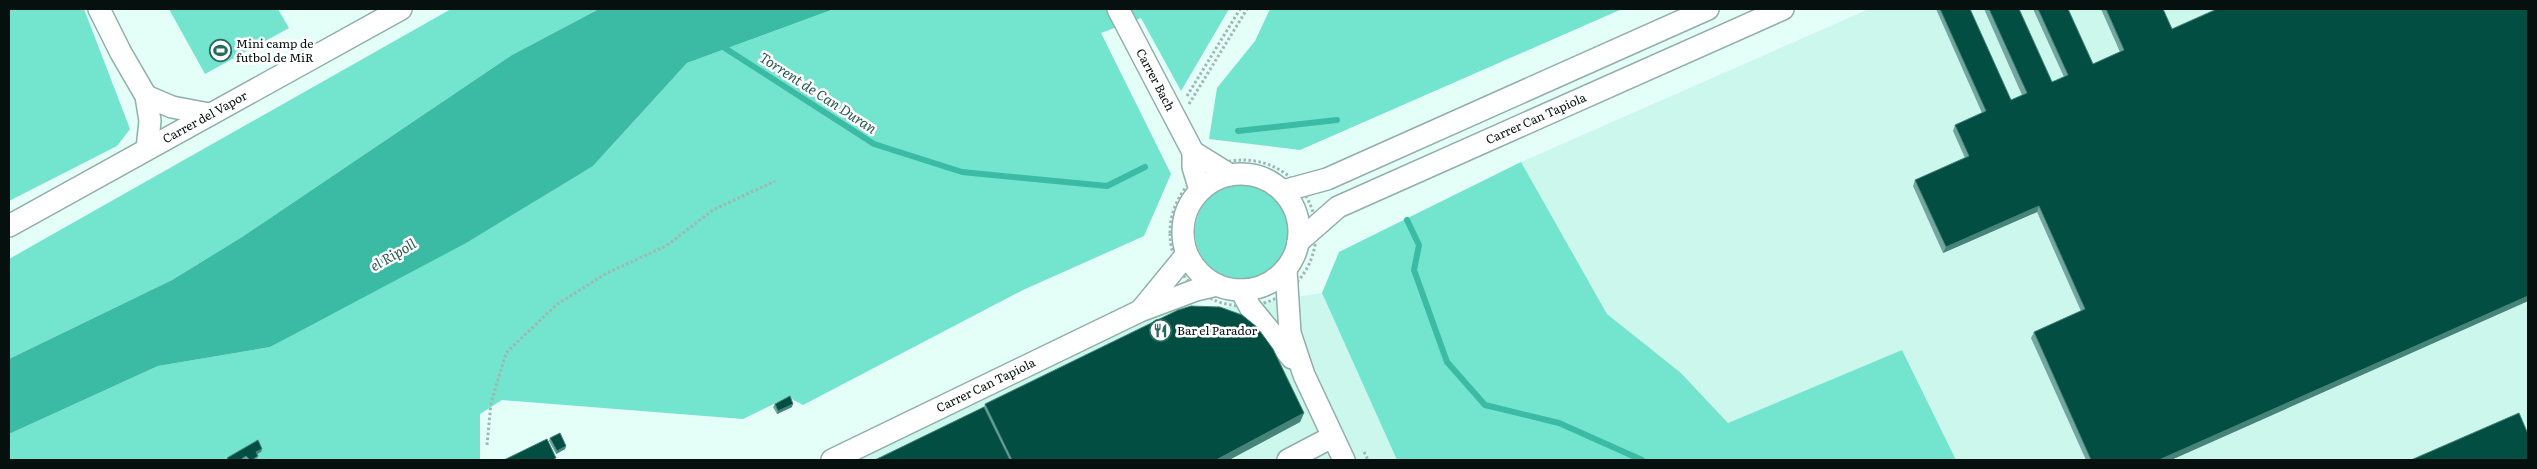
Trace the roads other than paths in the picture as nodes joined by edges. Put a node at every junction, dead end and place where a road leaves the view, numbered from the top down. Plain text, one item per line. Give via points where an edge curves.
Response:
1 (99, 9) edge
2 (401, 9) edge
3 (1118, 9) edge
4 (1708, 9) edge
5 (1783, 9) edge
6 (146, 96) junction
7 (209, 114) junction
8 (147, 149) junction
9 (1193, 152) junction
10 (1222, 171) junction
11 (1198, 184) junction
12 (1291, 189) junction
13 (9, 226) edge
14 (1298, 242) junction
15 (1183, 261) junction
16 (1286, 270) junction
17 (1217, 285) junction
18 (1246, 299) junction
19 (1140, 311) junction
20 (1304, 375) junction
21 (1332, 437) junction
22 (832, 460) edge
23 (1288, 460) edge
24 (1344, 460) edge

1 - 6 street
2 - 7 street, Carrer del Vapor
3 - 9 street, Carrer Bach via 1177,108
4 - 12 street via 1327,179
5 - 14 street, Carrer Can Tapiola via 1338,207
6 - 7 street via 172,107
6 - 8 street via 150,121
7 - 8 street, Carrer del Vapor
8 - 13 street, Carrer del Vapor
9 - 10 street, Carrer Bach
9 - 11 street, Carrer Bach
10 - 11 street via 1210,182
10 - 12 street via 1258,177
11 - 15 street via 1184,226
12 - 14 street
14 - 16 street
15 - 17 street
15 - 19 street, Carrer Can Tapiola
16 - 18 street
16 - 20 street via 1290,333
17 - 18 street
17 - 19 street, Carrer Can Tapiola
18 - 20 street
19 - 22 street, Carrer Can Tapiola
20 - 21 street
21 - 23 street
21 - 24 street

